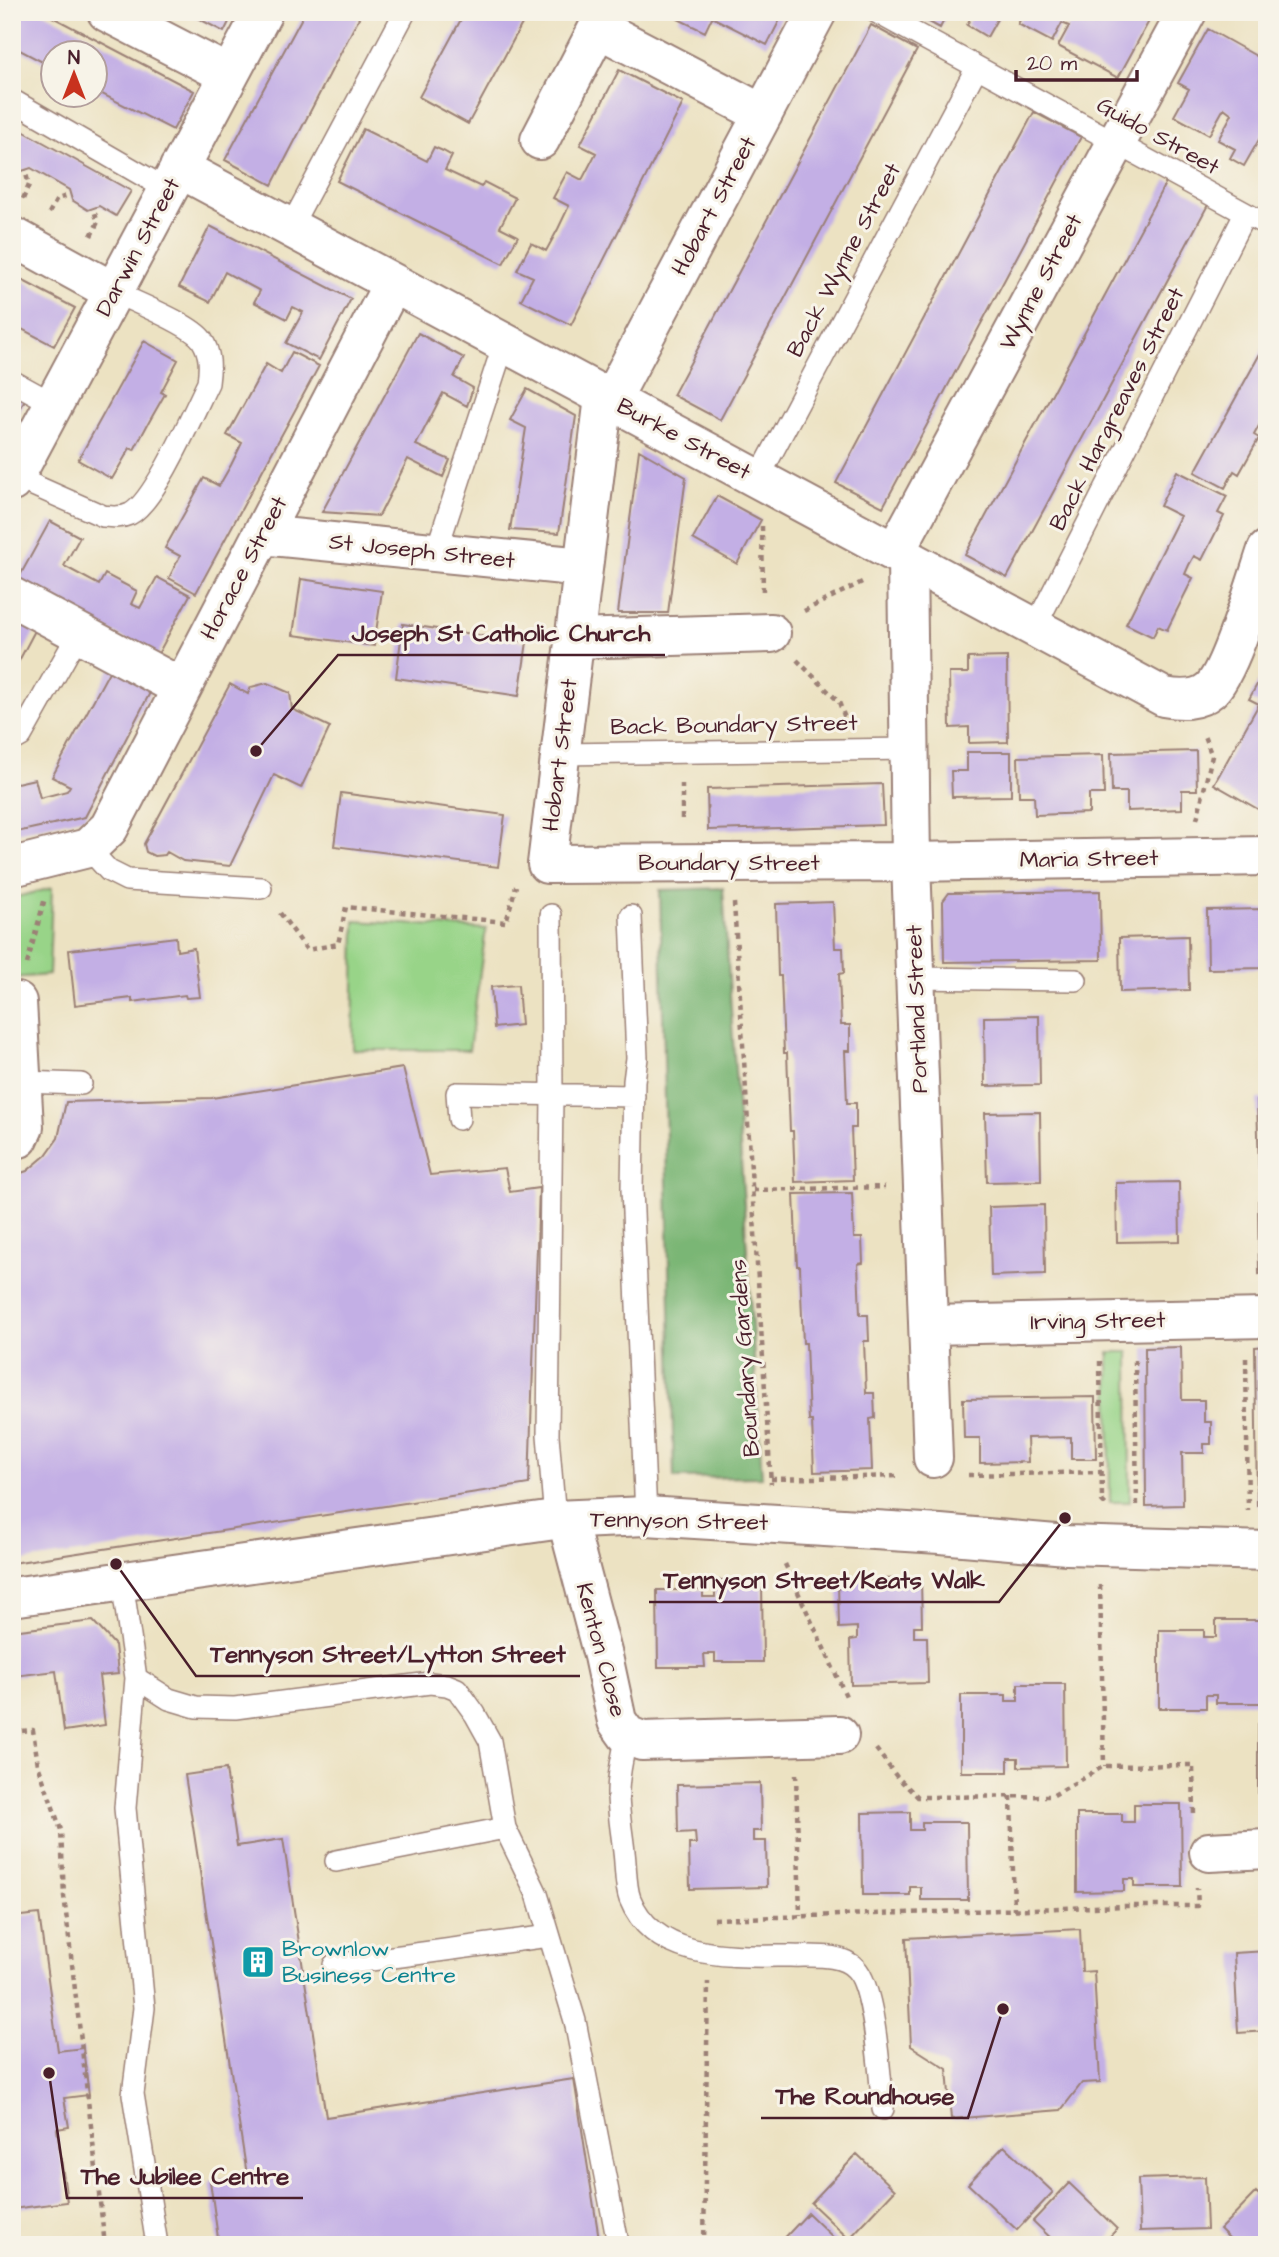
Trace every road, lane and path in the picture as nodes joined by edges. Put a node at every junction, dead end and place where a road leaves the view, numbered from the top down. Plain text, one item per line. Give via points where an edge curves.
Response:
1 (107, 12) edge
2 (263, 12) edge
3 (405, 12) edge
4 (817, 12) edge
5 (876, 12) edge
6 (1187, 12) edge
7 (977, 67) junction
8 (229, 75) junction
9 (12, 100) edge
10 (764, 114) junction
11 (539, 139) dead end
12 (1116, 143) junction
13 (25, 170) dead end
14 (174, 179) junction
15 (71, 195) dead end
16 (16, 197) dead end
17 (93, 208) dead end
18 (1245, 214) junction
19 (54, 217) dead end
20 (1267, 225) edge
21 (290, 228) junction
22 (84, 234) dead end
23 (12, 236) edge
24 (393, 283) junction
25 (114, 292) junction
26 (504, 343) junction
27 (12, 381) edge
28 (608, 399) junction
29 (54, 404) junction
30 (14, 480) edge
31 (762, 481) junction
32 (262, 535) junction
33 (1267, 550) edge
34 (436, 552) junction
35 (901, 556) junction
36 (583, 567) junction
37 (12, 597) edge
38 (1035, 627) junction
39 (79, 633) junction
40 (767, 634) junction
41 (574, 639) junction
42 (182, 688) junction
43 (1191, 699) junction
44 (12, 741) edge
45 (909, 749) junction
46 (857, 750) junction
47 (682, 752) junction
48 (560, 754) junction
49 (73, 851) junction
50 (1267, 856) edge
51 (1188, 858) junction
52 (911, 862) junction
53 (683, 863) junction
54 (732, 863) junction
55 (547, 864) junction
56 (12, 867) edge
57 (261, 888) joint
58 (551, 915) dead end
59 (631, 916) dead end
60 (915, 978) junction
61 (1076, 979) dead end
62 (16, 1009) edge
63 (21, 1082) junction
64 (80, 1084) dead end
65 (552, 1095) junction
66 (634, 1096) junction
67 (459, 1119) dead end
68 (16, 1139) edge
69 (923, 1186) junction
70 (752, 1190) junction
71 (1256, 1318) edge
72 (1117, 1321) junction
73 (929, 1325) junction
74 (933, 1458) dead end
75 (1114, 1510) dead end
76 (1248, 1511) dead end
77 (1137, 1514) dead end
78 (646, 1516) junction
79 (561, 1520) junction
80 (769, 1523) junction
81 (1099, 1546) junction
82 (1267, 1551) edge
83 (122, 1581) junction
84 (12, 1597) edge
85 (136, 1678) junction
86 (853, 1727) junction
87 (12, 1732) edge
88 (627, 1735) junction
89 (794, 1737) junction
90 (1104, 1766) junction
91 (1011, 1796) junction
92 (505, 1828) junction
93 (1267, 1849) edge
94 (1203, 1851) junction
95 (335, 1861) dead end
96 (1014, 1910) junction
97 (800, 1916) junction
98 (709, 1920) dead end
99 (550, 1936) junction
100 (709, 1953) junction
101 (334, 1965) dead end
102 (883, 2109) dead end
103 (617, 2238) dead end
104 (105, 2245) edge
105 (158, 2245) edge
106 (704, 2245) edge

1 - 8 street
2 - 8 street, Darwin Street
3 - 21 lane
4 - 10 street, Hobart Street
5 - 7 lane, Guido Street
6 - 12 street, Wynne Street
7 - 12 lane, Guido Street
7 - 31 lane, Back Wynne Street
8 - 14 street, Darwin Street
9 - 14 lane
10 - 11 street via 598,28
10 - 28 street, Hobart Street
12 - 18 lane, Guido Street
12 - 35 street, Wynne Street
13 - 16 path via 29,185 22,201
14 - 21 street, Burke Street
14 - 25 street, Darwin Street
15 - 19 path via 57,199 48,214
17 - 22 path via 98,222 91,238
18 - 20 lane, Guido Street
18 - 38 lane, Back Hargreaves Street
21 - 24 street, Burke Street
23 - 25 street
24 - 26 street, Burke Street
24 - 32 street, Horace Street
25 - 29 street, Darwin Street
25 - 30 lane via 189,329 201,339 211,367 208,383 151,493 132,513 103,516
26 - 28 street, Burke Street
26 - 34 lane
27 - 29 lane
28 - 31 street, Burke Street
28 - 36 street, Hobart Street
29 - 30 street, Darwin Street
31 - 35 street, Burke Street
31 - 40 path
32 - 34 street, St Joseph Street
32 - 42 street, Horace Street
33 - 43 street via 1217,683
34 - 36 street, St Joseph Street
35 - 38 street, Burke Street
35 - 40 path
35 - 45 street, Portland Street
36 - 41 street, Hobart Street
37 - 39 street
38 - 43 street, Burke Street via 1164,697
39 - 42 street
39 - 44 lane via 21,736
40 - 41 street via 701,648
40 - 46 path via 839,702
41 - 48 street, Hobart Street
42 - 49 street, Horace Street via 109,828
43 - 51 path via 1212,757
45 - 46 lane, Back Boundary Street
45 - 52 street, Portland Street
46 - 47 lane, Back Boundary Street
47 - 48 lane, Back Boundary Street
47 - 53 path
48 - 55 street, Hobart Street
49 - 56 street
49 - 57 lane via 127,880
49 - 62 path
50 - 51 street, Maria Street
51 - 52 street, Maria Street
52 - 54 street, Boundary Street
52 - 60 street, Portland Street
53 - 54 street, Boundary Street
53 - 55 street, Boundary Street
54 - 70 path, Boundary Gardens
55 - 57 path via 521,866 506,922 346,907 338,944 307,950
58 - 65 lane
59 - 66 lane via 637,1058
60 - 61 lane
60 - 69 street, Portland Street
62 - 63 street
63 - 64 lane
63 - 68 street via 24,1127
65 - 66 lane
65 - 67 lane via 457,1093
65 - 79 lane via 548,1435
66 - 78 lane via 632,1189
69 - 70 path
69 - 73 street, Portland Street
70 - 80 path, Boundary Gardens
71 - 72 street, Irving Street
71 - 76 path
72 - 73 street, Irving Street
72 - 75 path via 1102,1501
72 - 77 path
73 - 74 street, Portland Street
78 - 79 street, Tennyson Street
78 - 80 street, Tennyson Street
79 - 83 street, Tennyson Street
79 - 88 street, Kenton Close via 603,1656 617,1721
80 - 81 street, Tennyson Street
80 - 86 path
81 - 82 street, Tennyson Street
81 - 90 path
83 - 84 street, Tennyson Street
83 - 85 lane
85 - 92 lane via 169,1699 222,1708 430,1683 457,1689 490,1741
85 - 105 lane via 125,1808 144,2008 133,2094
86 - 89 street, Kenton Close
86 - 91 path via 918,1797
87 - 104 path via 33,1730 38,1765 61,1830 64,1896
88 - 89 street, Kenton Close via 642,1741
88 - 100 lane via 618,1796 629,1898 644,1922 664,1939
89 - 97 path
90 - 91 path via 1052,1796
90 - 94 path via 1193,1765
91 - 96 path
92 - 95 lane
92 - 99 lane via 537,1894
93 - 94 street
94 - 96 path via 1198,1906
96 - 97 path
97 - 98 path
99 - 101 lane
99 - 103 lane via 575,2021
100 - 102 lane via 828,1957 856,1968 870,2003
100 - 106 path

